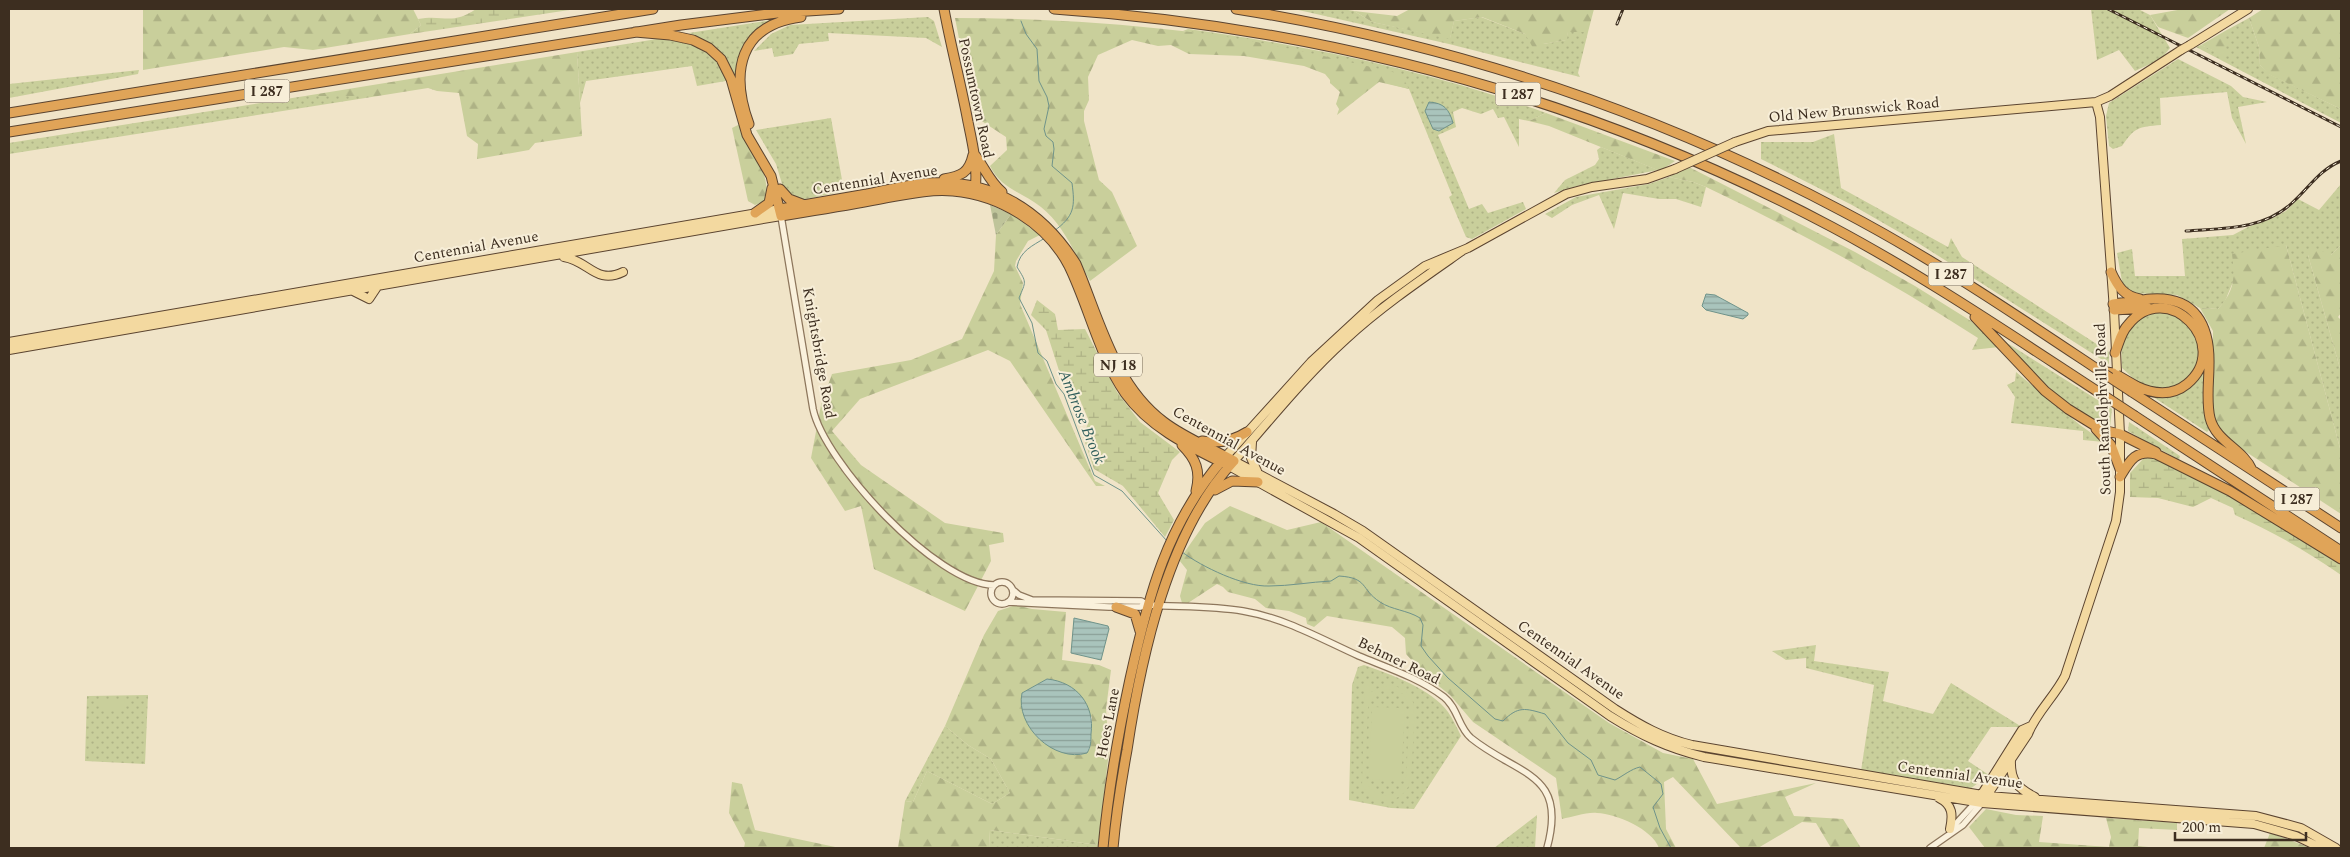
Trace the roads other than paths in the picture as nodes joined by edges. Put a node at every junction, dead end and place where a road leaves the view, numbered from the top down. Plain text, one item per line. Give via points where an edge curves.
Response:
1 (653, 9) edge
2 (839, 9) edge
3 (944, 9) edge
4 (1054, 9) edge
5 (1236, 9) edge
6 (2248, 9) edge
7 (818, 10) junction
8 (635, 32) junction
9 (2096, 102) junction
10 (9, 113) edge
11 (9, 132) edge
12 (974, 152) junction
13 (927, 183) junction
14 (776, 186) junction
15 (975, 190) junction
16 (1010, 199) junction
17 (804, 204) junction
18 (755, 213) junction
19 (781, 213) junction
20 (1046, 230) junction
21 (1053, 238) junction
22 (559, 256) junction
23 (623, 272) dead end
24 (2111, 272) junction
25 (2143, 300) junction
26 (1960, 302) junction
27 (2113, 307) junction
28 (2159, 308) junction
29 (9, 342) edge
30 (9, 350) edge
31 (2115, 352) junction
32 (2134, 389) junction
33 (2090, 424) junction
34 (2120, 434) junction
35 (1250, 437) junction
36 (1174, 438) junction
37 (1196, 440) junction
38 (2164, 457) junction
39 (1227, 461) junction
40 (2252, 470) junction
41 (2120, 474) junction
42 (1260, 479) junction
43 (1195, 495) junction
44 (1209, 495) junction
45 (2341, 528) edge
46 (2341, 551) edge
47 (2341, 559) edge
48 (976, 582) junction
49 (994, 585) junction
50 (1013, 590) junction
51 (991, 594) junction
52 (1008, 602) junction
53 (1148, 605) junction
54 (1158, 606) junction
55 (1116, 607) junction
56 (1140, 633) junction
57 (2031, 726) junction
58 (2011, 759) junction
59 (1933, 795) junction
60 (1985, 795) junction
61 (2039, 799) junction
62 (1979, 803) junction
63 (1950, 830) junction
64 (1932, 847) edge
65 (1103, 848) edge
66 (1113, 848) edge
67 (1548, 848) edge
68 (2321, 848) edge
69 (2336, 848) edge

1 - 10 highway, I 287
2 - 7 highway, I 287
3 - 12 highway, Possumtown Road
4 - 26 highway, I 287 via 1168,19 1280,35 1400,61 1517,94 1624,132 1743,183 1858,241
5 - 32 highway, I 287, bridge via 1341,28 1448,54 1561,88 1683,135 1796,187 1897,241 2100,371
6 - 9 main road, Old New Brunswick Road, bridge
7 - 8 highway, I 287 via 738,17
7 - 14 highway via 813,15 783,20 763,30 750,42 742,62 740,86 748,120 774,169
8 - 11 highway, I 287
8 - 14 highway via 693,40 721,59 732,79 747,135
9 - 24 main road, South Randolphville Road via 2100,118
9 - 35 main road, Old New Brunswick Road, bridge via 1768,131 1647,179 1566,194 1462,251 1426,266 1378,300 1311,362
12 - 13 highway via 965,173
12 - 15 highway, Possumtown Road
12 - 16 highway via 988,179
13 - 15 highway, Centennial Avenue via 951,183
13 - 17 highway, Centennial Avenue
14 - 17 highway via 789,199
14 - 18 highway via 769,203
14 - 19 highway via 782,201
15 - 16 highway, Centennial Avenue / NJ 18
15 - 19 highway, Centennial Avenue via 919,192
15 - 20 highway, Centennial Avenue / NJ 18
16 - 20 highway, Centennial Avenue / NJ 18 via 1028,210
17 - 19 highway, Centennial Avenue
18 - 19 main road, Centennial Avenue
18 - 29 main road, Centennial Avenue
19 - 22 main road, Centennial Avenue
19 - 48 street, Knightsbridge Road via 813,409 822,435 863,491 919,548
20 - 21 highway, Centennial Avenue / NJ 18
21 - 36 highway, Centennial Avenue / NJ 18 via 1068,264 1107,359 1125,393 1147,418
21 - 37 highway, Centennial Avenue / NJ 18 via 1076,264 1123,377 1135,394 1164,422
22 - 23 main road via 580,261 605,278
22 - 30 main road, Centennial Avenue via 378,286 369,299 353,291
24 - 25 highway via 2126,295
24 - 27 main road, South Randolphville Road
25 - 27 highway
25 - 40 highway via 2161,299 2177,303 2191,310 2203,324 2210,350 2210,420 2218,434 2248,462
26 - 33 highway via 2045,391
26 - 46 highway, I 287, bridge
27 - 28 highway
27 - 31 main road, South Randolphville Road
28 - 31 highway via 2132,320
28 - 32 highway via 2181,314 2193,323 2202,344 2200,366 2187,384 2168,393
31 - 34 main road, South Randolphville Road
32 - 40 highway, I 287
33 - 34 highway
33 - 41 highway via 2111,445
34 - 38 highway
34 - 41 main road, South Randolphville Road
35 - 37 highway via 1211,442
35 - 39 main road, Old New Brunswick Road
35 - 42 main road via 1251,458
36 - 39 highway, Centennial Avenue
36 - 43 highway, NJ 18 via 1195,459 1199,476
37 - 39 highway, Centennial Avenue / NJ 18
38 - 41 highway via 2149,452 2136,455
38 - 47 highway via 2230,491
39 - 42 main road, Centennial Avenue
39 - 43 highway, Old New Brunswick Road
39 - 44 highway, Old New Brunswick Road
40 - 45 highway, I 287
41 - 57 main road, South Randolphville Road via 2117,518 2073,655 2054,695
42 - 44 highway via 1232,481
42 - 59 main road, Centennial Avenue via 1358,538 1594,705 1654,742 1704,757
42 - 60 main road, Centennial Avenue via 1334,514 1363,532 1615,709 1668,739 1692,746
43 - 53 highway, Old New Brunswick Road / NJ 18 via 1166,552
44 - 54 highway, Old New Brunswick Road via 1185,539
48 - 49 street, Knightsbridge Road
48 - 51 street, Knightsbridge Road
49 - 50 street via 1004,582
49 - 51 street
50 - 52 street via 1013,597
50 - 53 street via 1032,600 1141,602
51 - 52 street via 998,604
52 - 55 street
53 - 54 street, Behmer Road
53 - 55 street
53 - 56 highway, Hoes Lane / NJ 18
54 - 66 highway, Hoes Lane via 1133,710
54 - 67 street, Behmer Road via 1232,610 1289,624 1402,673 1437,692 1451,704 1471,738 1532,777 1546,790 1554,812
55 - 56 highway via 1135,614 1140,623
56 - 65 highway, Hoes Lane / NJ 18 via 1116,747
57 - 58 main road, South Randolphville Road
57 - 60 main road, South Randolphville Road via 2022,730
58 - 60 main road, South Randolphville Road
58 - 61 main road via 2013,781
59 - 62 main road, Centennial Avenue
59 - 63 main road via 1947,802 1951,809
60 - 61 main road, Centennial Avenue
60 - 62 main road, South Randolphville Road
61 - 69 main road, Centennial Avenue via 2256,816 2301,828
62 - 63 street, South Randolphville Road
62 - 64 street, South Randolphville Road via 1963,825
62 - 68 main road, Centennial Avenue via 2254,824 2296,836
63 - 64 street, South Randolphville Road

